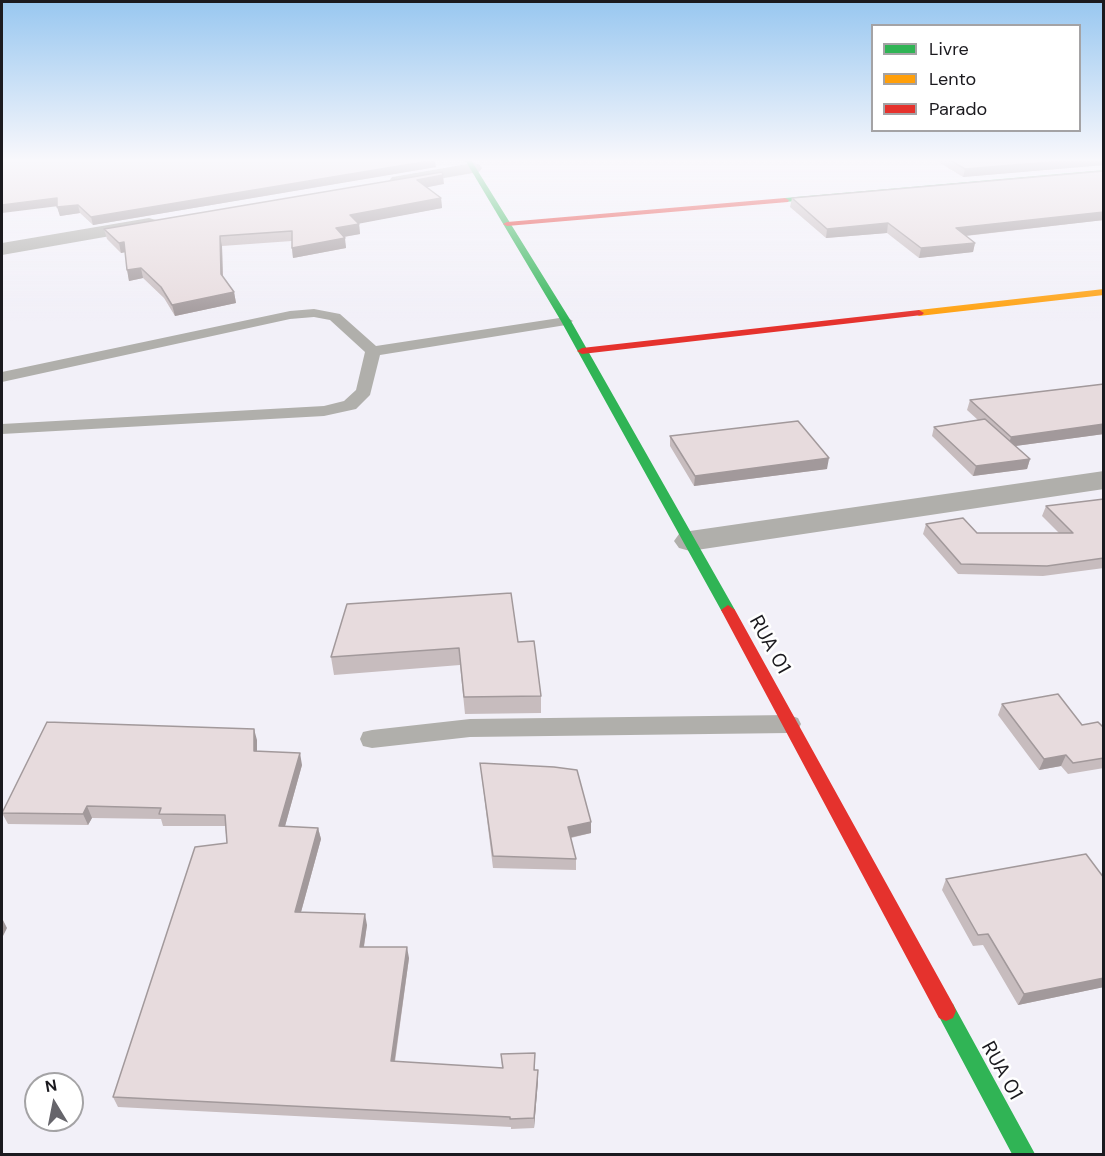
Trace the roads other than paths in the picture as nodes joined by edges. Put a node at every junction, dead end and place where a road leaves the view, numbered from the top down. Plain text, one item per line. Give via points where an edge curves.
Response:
1 (501, 214) edge
2 (622, 214) edge
3 (166, 221) edge
4 (507, 224) junction
5 (2, 249) edge
6 (1104, 292) edge
7 (566, 321) junction
8 (373, 351) junction
9 (582, 351) junction
10 (2, 376) edge
11 (2, 429) edge
12 (1104, 480) edge
13 (690, 541) junction
14 (789, 723) junction
15 (372, 739) dead end
16 (1024, 1155) edge

1 - 4 street, RUA 01
2 - 4 street
3 - 5 street
4 - 7 street, RUA 01
6 - 9 street
7 - 8 lane
7 - 9 street, RUA 01
8 - 10 lane via 335,317 314,313
8 - 11 lane via 364,393 350,405 324,411
9 - 13 street, RUA 01
12 - 13 street
13 - 14 street, RUA 01
14 - 15 lane via 470,728
14 - 16 street, RUA 01

